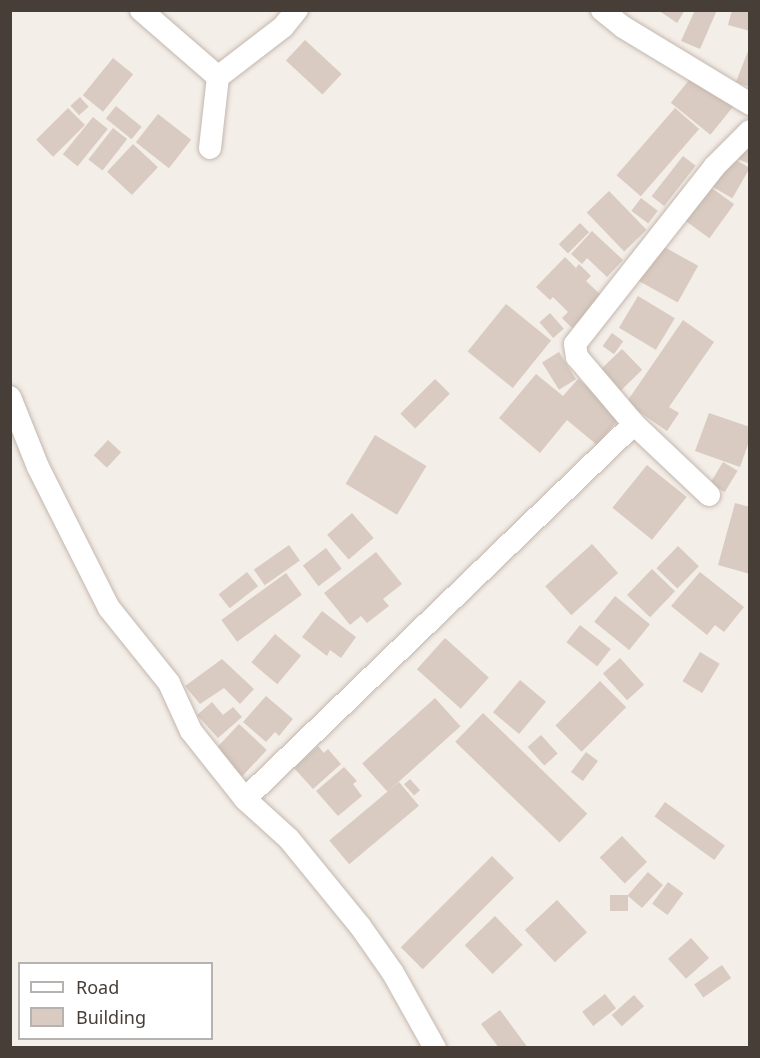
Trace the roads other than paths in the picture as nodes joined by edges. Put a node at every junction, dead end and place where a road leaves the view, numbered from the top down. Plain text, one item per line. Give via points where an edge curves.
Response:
1 (141, 10) edge
2 (297, 10) edge
3 (602, 10) edge
4 (218, 76) junction
5 (750, 104) edge
6 (750, 131) edge
7 (210, 148) dead end
8 (10, 397) edge
9 (634, 424) junction
10 (709, 495) dead end
11 (245, 800) junction
12 (435, 1047) edge

1 - 4 street
2 - 4 street via 283,27
3 - 5 street via 623,27
4 - 7 street
6 - 9 street via 715,166 575,344 577,357
8 - 11 street via 38,467 109,608 169,683 191,731
9 - 10 street
9 - 11 street
11 - 12 street via 289,839 360,927 393,973

